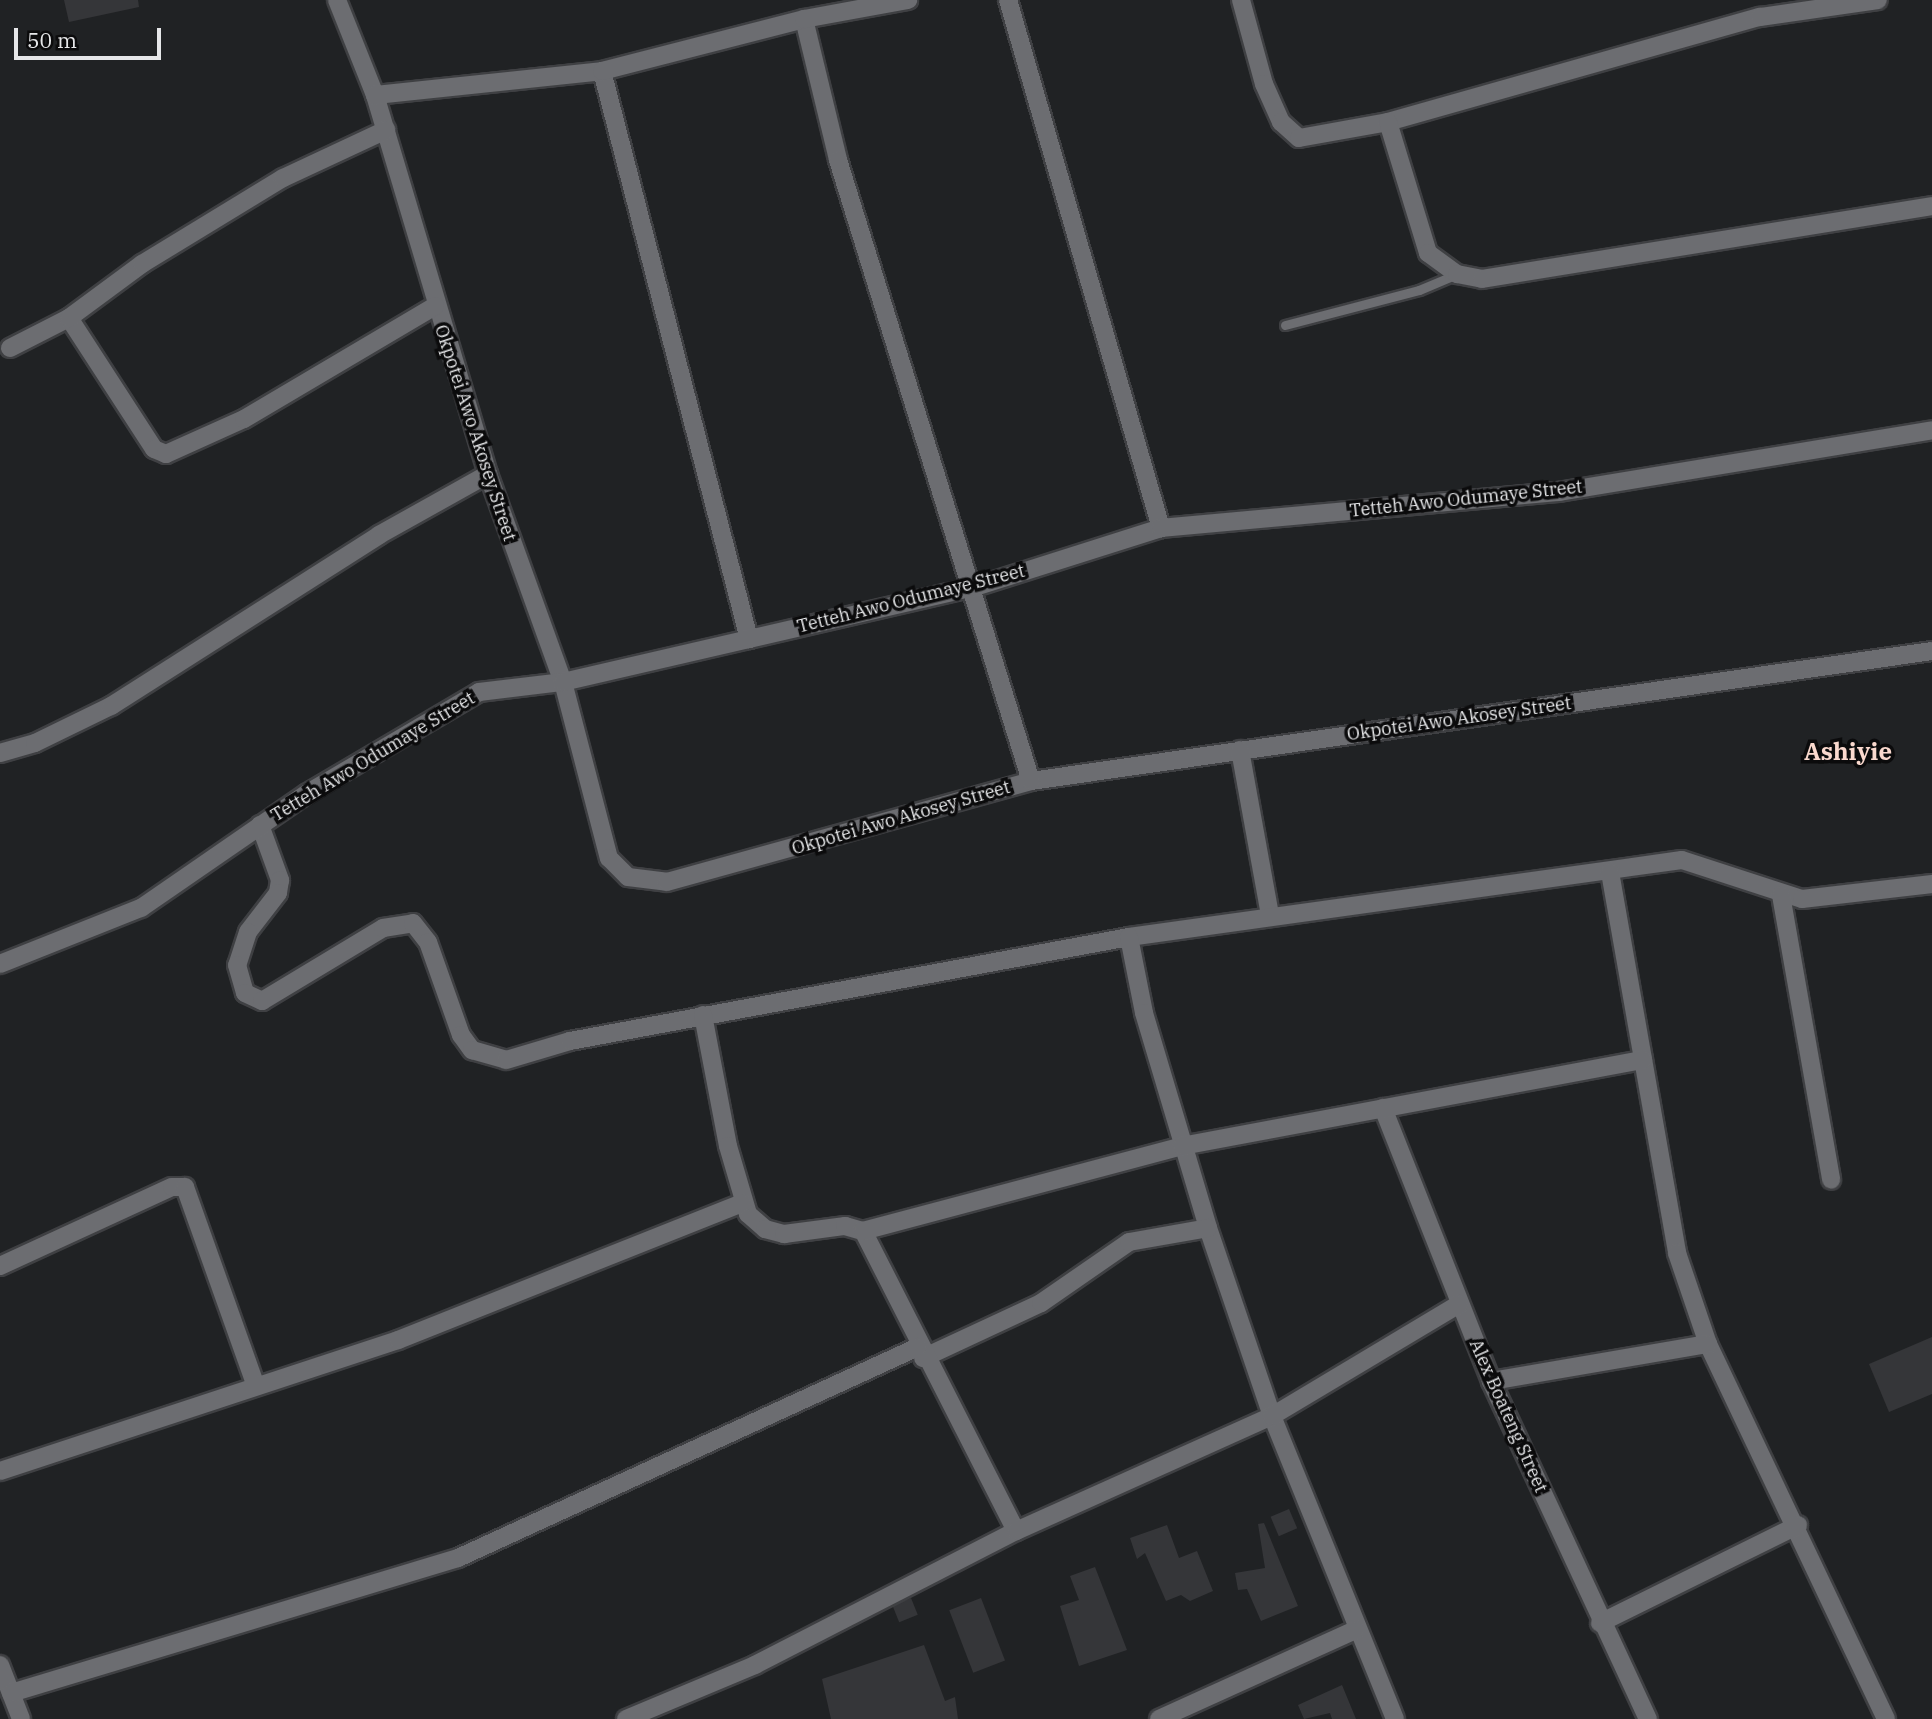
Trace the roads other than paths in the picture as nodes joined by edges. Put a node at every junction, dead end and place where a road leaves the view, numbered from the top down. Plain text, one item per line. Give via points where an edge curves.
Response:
1 (337, 0) edge
2 (908, 0) edge
3 (1008, 0) edge
4 (1241, 0) edge
5 (1878, 0) edge
6 (1808, 5) edge
7 (804, 19) junction
8 (602, 71) junction
9 (375, 95) junction
10 (1388, 122) junction
11 (386, 130) junction
12 (1932, 206) edge
13 (1457, 274) junction
14 (435, 306) junction
15 (69, 318) junction
16 (1285, 325) dead end
17 (10, 348) dead end
18 (1932, 429) edge
19 (488, 474) junction
20 (1161, 528) junction
21 (975, 587) junction
22 (749, 639) junction
23 (1932, 651) edge
24 (563, 682) junction
25 (1240, 750) junction
26 (0, 752) edge
27 (1031, 781) junction
28 (260, 825) junction
29 (1610, 872) junction
30 (1932, 884) edge
31 (1781, 895) junction
32 (1270, 915) junction
33 (1129, 937) junction
34 (0, 964) edge
35 (703, 1015) junction
36 (1643, 1060) junction
37 (1382, 1108) junction
38 (1182, 1146) junction
39 (1831, 1180) dead end
40 (742, 1203) junction
41 (1208, 1228) junction
42 (863, 1231) junction
43 (0, 1266) edge
44 (1459, 1304) junction
45 (1708, 1344) junction
46 (921, 1352) junction
47 (1491, 1381) junction
48 (256, 1386) junction
49 (1272, 1416) junction
50 (0, 1471) edge
51 (1798, 1525) junction
52 (1016, 1531) junction
53 (1600, 1623) junction
54 (1355, 1630) junction
55 (0, 1665) edge
56 (11, 1693) junction
57 (1161, 1718) edge
58 (21, 1719) edge
59 (626, 1719) edge
60 (1395, 1719) edge
61 (1648, 1719) edge
62 (1886, 1719) edge

1 - 9 street, Okpotei Awo Akosey Street
2 - 7 street
3 - 20 street
4 - 10 street via 1281,122 1299,138
5 - 6 street
6 - 10 street
7 - 8 street
7 - 21 street via 838,159
8 - 9 street
8 - 22 street
9 - 11 street, Okpotei Awo Akosey Street
10 - 13 street via 1419,235 1438,265
11 - 14 street, Okpotei Awo Akosey Street
11 - 15 street via 283,178 142,264
12 - 13 street via 1482,279
13 - 16 lane via 1419,290
14 - 15 street via 244,419 166,454 154,449
14 - 19 street, Okpotei Awo Akosey Street
15 - 17 street
18 - 20 street, Tetteh Awo Odumaye Street via 1559,492
19 - 24 street, Okpotei Awo Akosey Street
19 - 26 street via 379,535 122,699 65,730
20 - 21 street, Tetteh Awo Odumaye Street
21 - 22 street, Tetteh Awo Odumaye Street
21 - 27 street
22 - 24 street, Tetteh Awo Odumaye Street
23 - 25 street, Okpotei Awo Akosey Street
24 - 27 street, Okpotei Awo Akosey Street via 609,858 628,877 644,882 667,882 752,861
24 - 28 street, Tetteh Awo Odumaye Street via 479,692
25 - 27 street, Okpotei Awo Akosey Street
25 - 32 street
28 - 34 street, Tetteh Awo Odumaye Street via 118,920
28 - 35 street via 280,880 278,893 248,932 237,965 239,982 252,999 262,1001 280,992 383,929 413,923 428,942 461,1035 489,1058 506,1060 570,1041
29 - 31 street via 1682,860 1708,865
29 - 32 street
29 - 36 street
30 - 31 street via 1833,898
31 - 39 street
32 - 33 street
33 - 35 street
33 - 38 street via 1144,1013
35 - 40 street
36 - 37 street
36 - 45 street via 1677,1253
37 - 38 street
37 - 44 street, Alex Boateng Street
38 - 41 street
38 - 42 street
40 - 42 street via 755,1223 784,1234 845,1226
40 - 48 street via 398,1340
41 - 46 street via 1129,1242 1041,1303
41 - 49 street
42 - 46 street
43 - 48 street via 172,1187 185,1187
44 - 47 street, Alex Boateng Street
44 - 49 street
45 - 47 street
45 - 51 street
46 - 52 street
46 - 56 street via 458,1558
47 - 53 street, Alex Boateng Street
48 - 50 street
49 - 52 street
49 - 54 street
51 - 53 street
51 - 62 street
52 - 59 street via 755,1665
53 - 61 street, Alex Boateng Street
54 - 57 street
54 - 60 street
55 - 56 street
56 - 58 street

